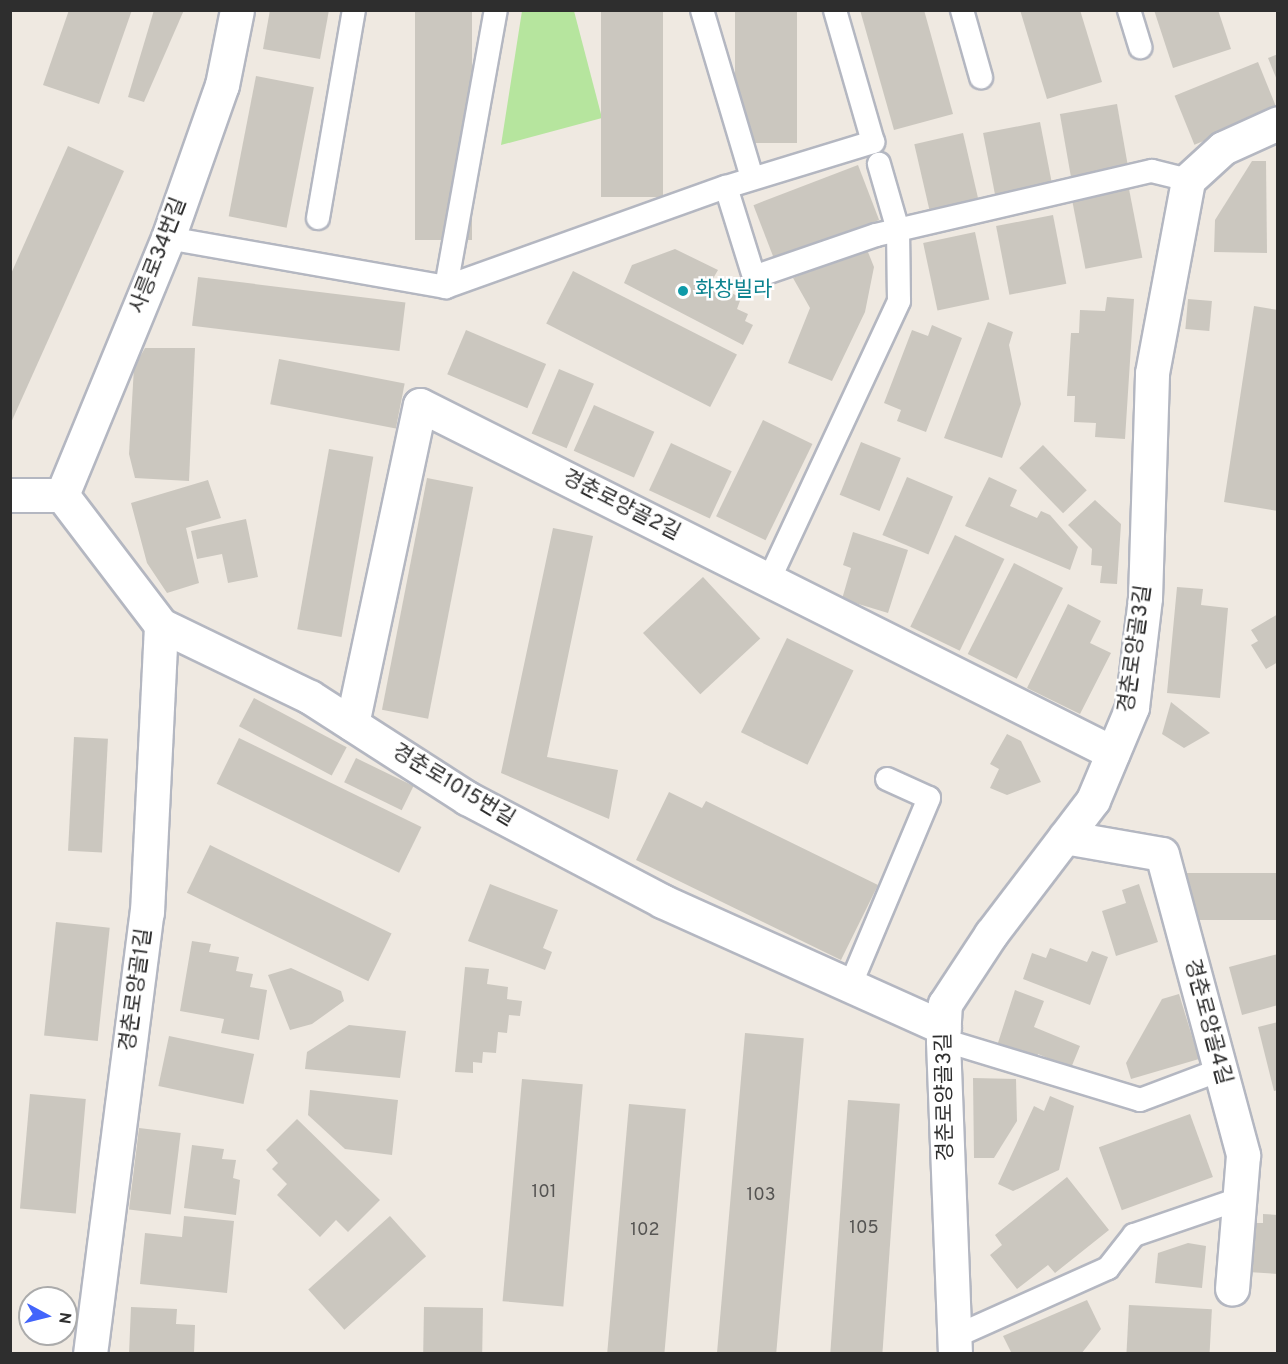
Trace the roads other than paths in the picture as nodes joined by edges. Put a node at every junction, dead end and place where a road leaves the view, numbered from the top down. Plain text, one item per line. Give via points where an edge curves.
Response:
1 (237, 10) edge
2 (354, 10) edge
3 (496, 10) edge
4 (702, 10) edge
5 (835, 10) edge
6 (962, 10) edge
7 (1129, 10) edge
8 (1140, 47) dead end
9 (981, 76) dead end
10 (1278, 123) edge
11 (879, 164) dead end
12 (752, 178) junction
13 (1188, 180) junction
14 (726, 187) junction
15 (318, 218) dead end
16 (898, 230) junction
17 (168, 238) junction
18 (446, 287) junction
19 (10, 495) edge
20 (62, 495) junction
21 (769, 580) junction
22 (161, 625) junction
23 (352, 724) junction
24 (1113, 753) junction
25 (887, 778) dead end
26 (1065, 837) junction
27 (850, 986) junction
28 (943, 1034) junction
29 (1220, 1070) junction
30 (1239, 1199) junction
31 (1232, 1289) dead end
32 (954, 1345) edge
33 (90, 1353) edge

1 - 17 street, 사릉로34번길 via 222,85
2 - 15 lane
3 - 18 lane
4 - 12 lane
5 - 12 lane via 873,142
6 - 9 lane
7 - 8 lane
10 - 13 street via 1223,148
11 - 16 lane
12 - 14 lane
13 - 16 lane via 1152,171
13 - 24 street, 경춘로양골3길 via 1152,373 1145,598 1132,706
14 - 16 lane via 754,277
14 - 18 lane
16 - 21 lane via 899,301
17 - 18 lane
17 - 20 street, 사릉로34번길
19 - 20 street
20 - 22 street, 경춘로1015번길
21 - 23 street, 경춘로양골2길 via 420,405
21 - 24 street, 경춘로양골2길
22 - 23 street, 경춘로1015번길 via 310,697
22 - 33 street, 경춘로양골1길 via 147,912
23 - 27 street, 경춘로1015번길 via 467,798 662,901
24 - 26 street, 경춘로양골3길 via 1093,800
25 - 27 lane via 929,798
26 - 28 street, 경춘로양골3길 via 991,934 945,1004
26 - 29 street, 경춘로양골4길 via 1162,854
27 - 28 street, 경춘로1015번길
28 - 29 lane via 1140,1100
28 - 32 street, 경춘로양골3길
29 - 30 street, 경춘로양골4길 via 1243,1155
30 - 31 street, 경춘로양골4길
30 - 32 lane via 1134,1235 1108,1268

